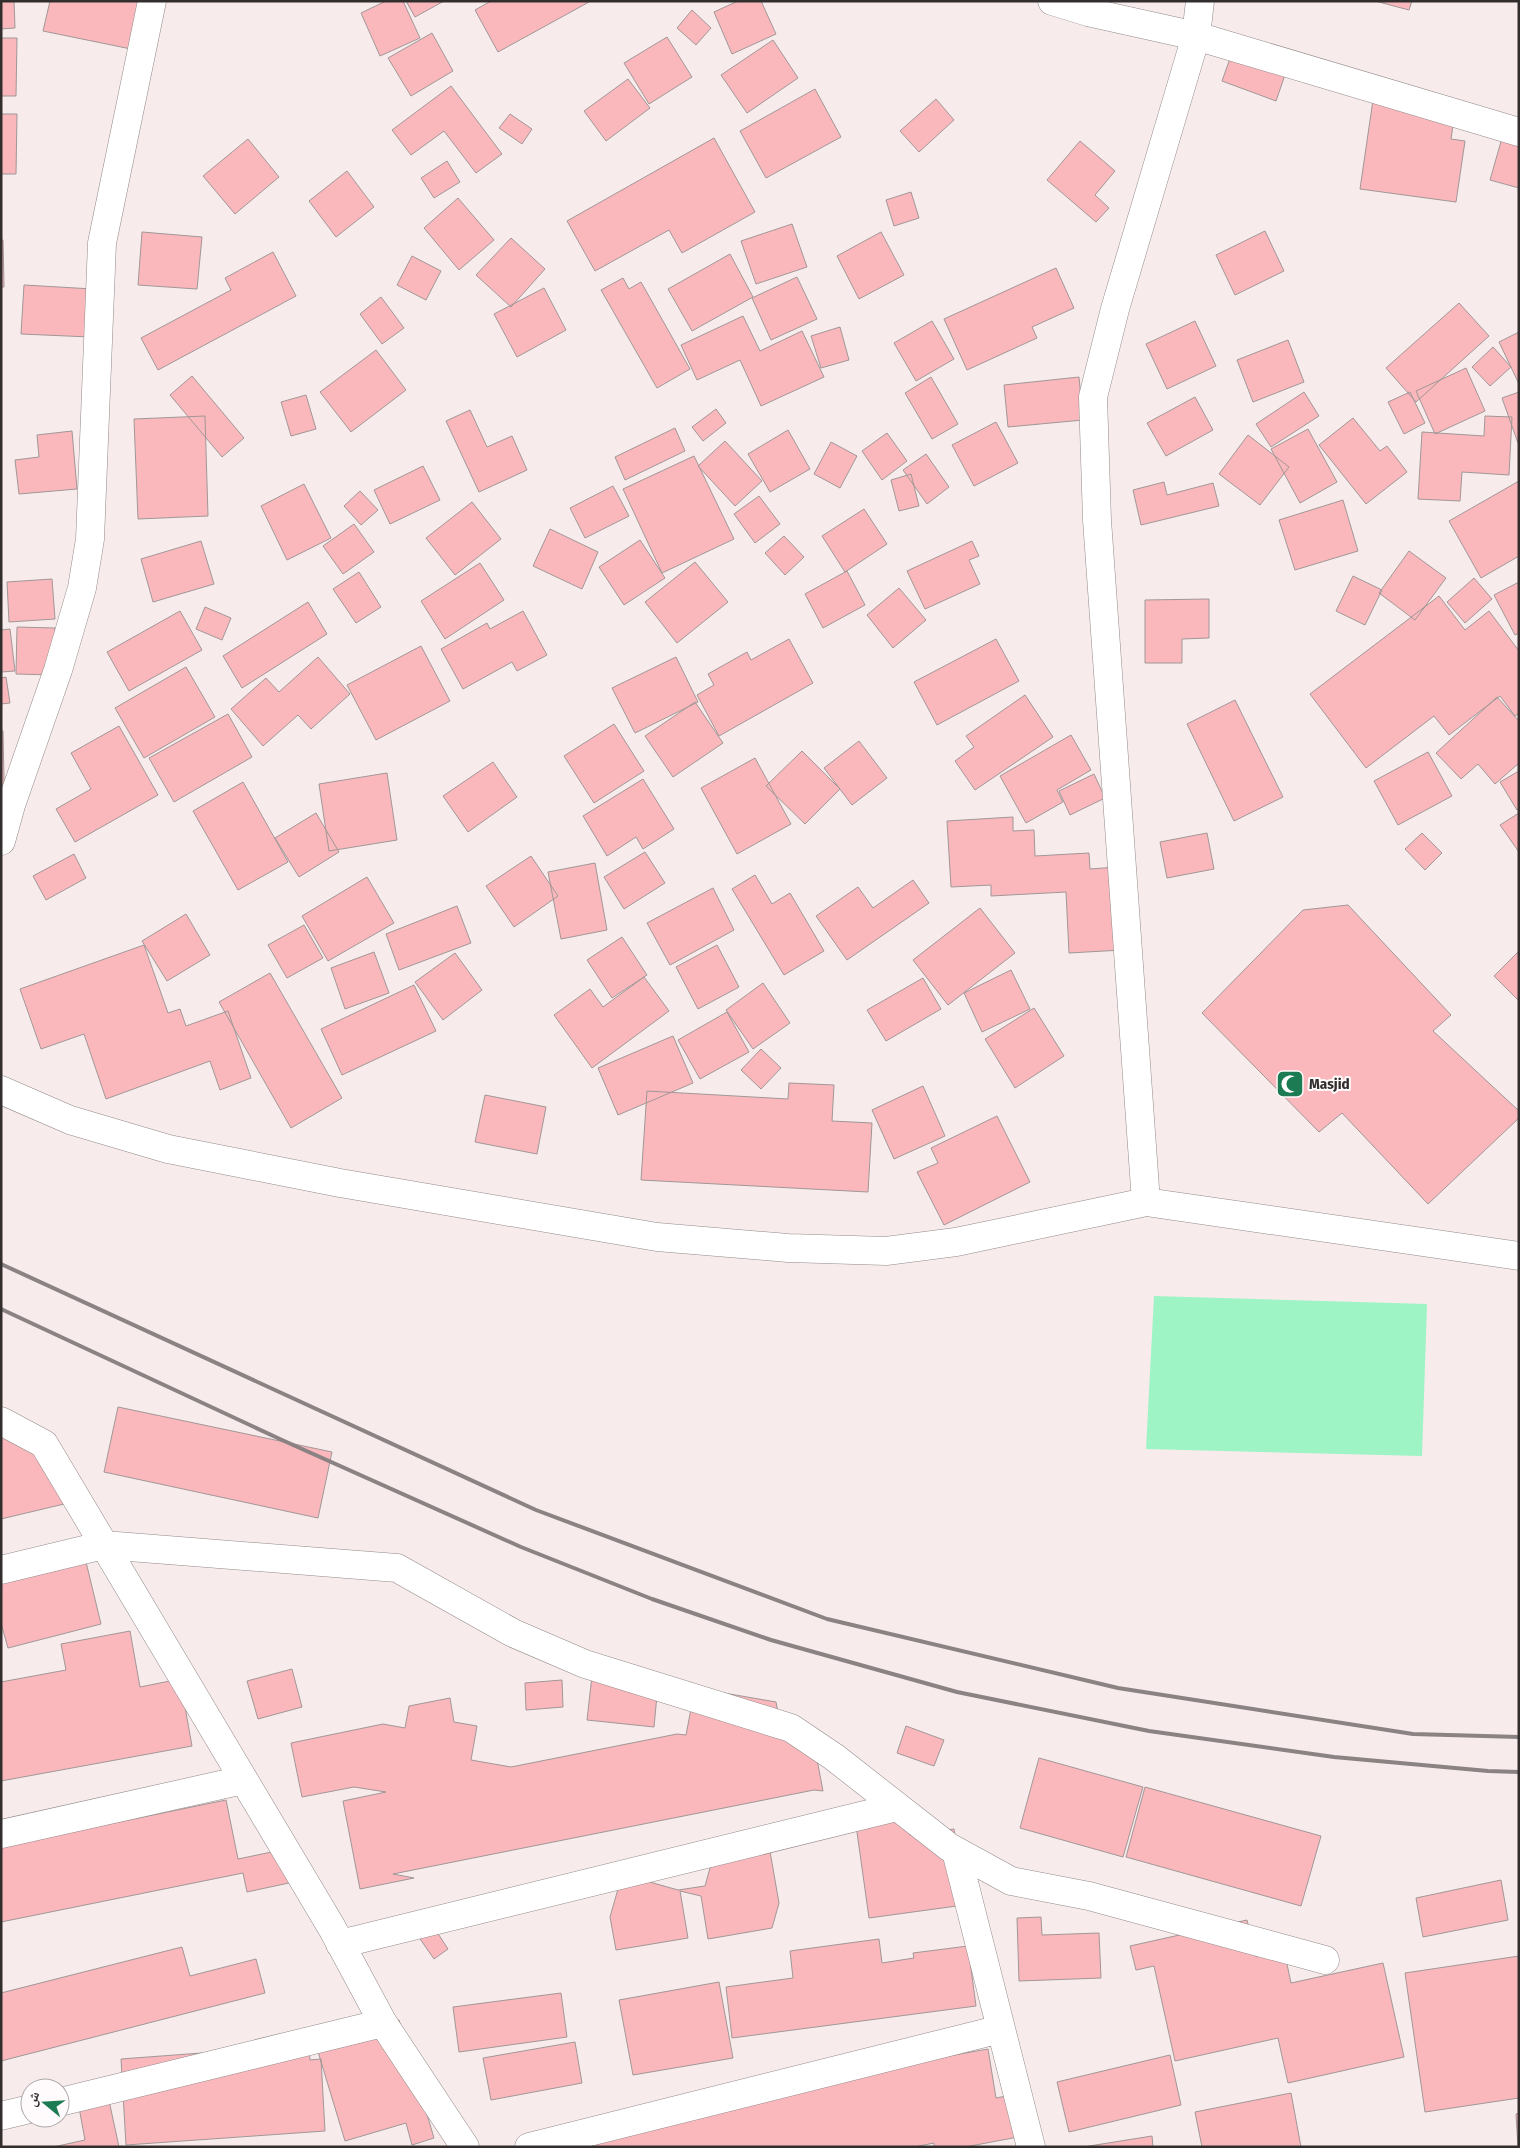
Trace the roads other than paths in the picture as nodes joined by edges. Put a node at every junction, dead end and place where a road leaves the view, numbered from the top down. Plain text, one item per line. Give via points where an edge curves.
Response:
1 (152, 1) edge
2 (1052, 1) edge
3 (1200, 1) edge
4 (1196, 36) junction
5 (1519, 132) edge
6 (1, 841) edge
7 (1, 1090) edge
8 (1146, 1202) junction
9 (1519, 1256) edge
10 (1, 1422) edge
11 (104, 1545) junction
12 (1, 1570) edge
13 (244, 1780) junction
14 (897, 1806) junction
15 (1, 1834) edge
16 (956, 1851) junction
17 (340, 1944) junction
18 (1324, 1960) dead end
19 (383, 2023) junction
20 (1001, 2029) junction
21 (70, 2100) edge
22 (20, 2111) edge
23 (1, 2116) edge
24 (466, 2147) edge
25 (529, 2147) edge
26 (1031, 2147) edge

1 - 6 street via 102,243 90,539 82,588
2 - 4 street
3 - 4 street
4 - 5 street
4 - 8 street via 1115,309 1093,397 1097,520
7 - 8 street via 70,1120 168,1148 340,1183 657,1237 788,1248 886,1251 956,1242
8 - 9 street
10 - 11 street via 44,1444
11 - 12 street
11 - 13 street
11 - 14 street via 398,1568 513,1633 585,1664 791,1728
13 - 15 street
13 - 17 street
14 - 16 street
14 - 17 street
16 - 18 street via 1011,1881 1089,1896
16 - 20 street
17 - 19 street
19 - 21 street
19 - 24 street
20 - 25 street
20 - 26 street
22 - 23 street

